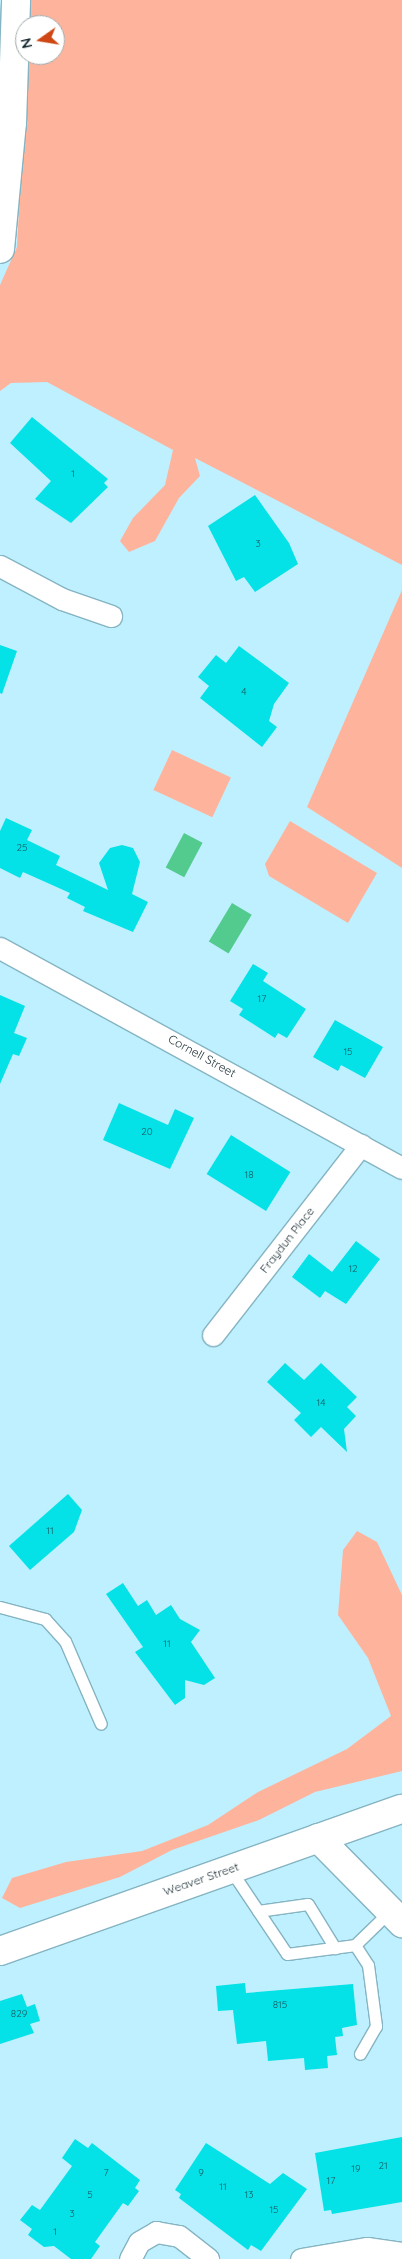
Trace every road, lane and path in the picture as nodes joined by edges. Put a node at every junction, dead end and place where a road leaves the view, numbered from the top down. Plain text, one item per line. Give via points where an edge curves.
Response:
1 (16, 0) edge
2 (0, 249) edge
3 (0, 566) edge
4 (111, 616) dead end
5 (0, 948) edge
6 (361, 1145) junction
7 (402, 1168) edge
8 (213, 1335) dead end
9 (0, 1607) edge
10 (102, 1724) dead end
11 (402, 1809) edge
12 (318, 1838) junction
13 (230, 1869) junction
14 (258, 1911) junction
15 (396, 1917) edge
16 (354, 1946) junction
17 (335, 1948) junction
18 (0, 1951) edge
19 (360, 2054) dead end
20 (402, 2253) edge
21 (130, 2259) edge
22 (208, 2259) edge
23 (301, 2259) edge

1 - 2 main road via 12,123
3 - 4 street via 62,599
5 - 6 street, Cornell Street
6 - 7 street, Cornell Street
6 - 8 street, Fraydun Place
9 - 10 lane via 44,1619 65,1641
11 - 12 main road, Weaver Street
12 - 13 main road, Weaver Street
12 - 15 main road
13 - 14 lane
13 - 18 main road, Weaver Street
14 - 17 lane via 287,1954
14 - 17 lane via 308,1904
15 - 16 lane
16 - 17 lane
16 - 19 lane via 368,1966 376,2026
20 - 23 street via 367,2248
21 - 22 street via 139,2242 156,2232 179,2236

